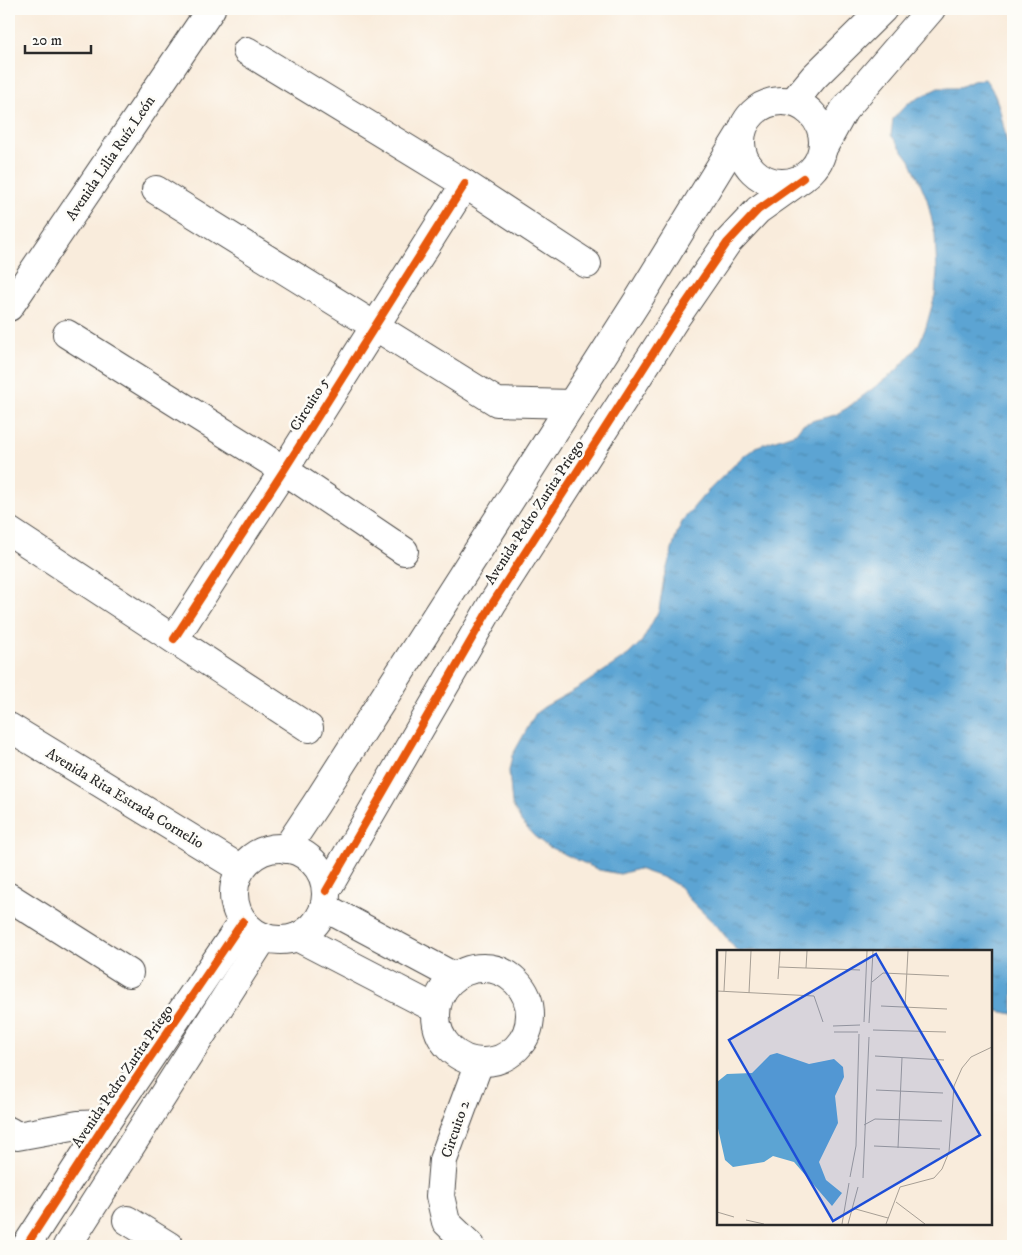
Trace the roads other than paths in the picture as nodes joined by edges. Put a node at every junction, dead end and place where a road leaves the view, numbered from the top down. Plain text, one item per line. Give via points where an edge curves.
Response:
1 (211, 9) edge
2 (883, 9) edge
3 (931, 9) edge
4 (247, 51) dead end
5 (793, 102) junction
6 (742, 131) junction
7 (823, 148) junction
8 (803, 178) junction
9 (465, 184) junction
10 (156, 190) dead end
11 (587, 264) dead end
12 (9, 307) edge
13 (374, 327) junction
14 (67, 334) dead end
15 (572, 404) junction
16 (284, 470) junction
17 (9, 531) edge
18 (404, 551) dead end
19 (174, 639) junction
20 (9, 727) edge
21 (309, 728) dead end
22 (286, 849) junction
23 (241, 869) junction
24 (9, 897) edge
25 (325, 899) junction
26 (253, 929) junction
27 (297, 937) junction
28 (129, 973) dead end
29 (454, 977) junction
30 (436, 1010) junction
31 (479, 1062) junction
32 (105, 1124) junction
33 (9, 1131) edge
34 (127, 1220) dead end
35 (26, 1246) edge
36 (67, 1246) edge
37 (169, 1246) edge
38 (471, 1246) edge

1 - 12 street, Avenida Lilia Ruíz León
2 - 5 street
3 - 7 street, Avenida Pedro Zurita Priego via 844,110
4 - 9 street
5 - 6 street, Avenida Pedro Zurita Priego via 771,101 759,107
5 - 7 street via 802,105 821,125
6 - 8 street via 740,145 752,171 764,179 784,184
6 - 15 street, Avenida Pedro Zurita Priego
7 - 8 street, Avenida Pedro Zurita Priego via 818,164
8 - 25 street, Avenida Pedro Zurita Priego via 758,210 727,243 682,308 492,604
9 - 11 street
9 - 13 street, Circuito 5
10 - 13 street
13 - 15 street via 497,402
13 - 16 street, Circuito 5
14 - 16 street
15 - 22 street, Avenida Pedro Zurita Priego
16 - 18 street
16 - 19 street, Circuito 5
17 - 19 street
19 - 21 street
20 - 23 street, Avenida Rita Estrada Cornelio
22 - 23 street via 259,853
22 - 25 street via 302,854 316,865 322,875
23 - 26 street via 234,890 237,912
24 - 28 street
25 - 27 street, Avenida Pedro Zurita Priego via 317,922
25 - 29 street
26 - 27 street via 273,940
26 - 32 street, Avenida Pedro Zurita Priego
26 - 36 street
27 - 30 street
29 - 30 street via 438,998
29 - 31 street via 479,967 496,968 512,976 524,989 531,1006 531,1023 524,1040 513,1053 497,1061
30 - 31 street via 439,1032 448,1047 462,1058
31 - 38 street, Circuito 2 via 443,1160 440,1196 446,1222
32 - 33 street via 78,1124 17,1136
32 - 35 street, Avenida Pedro Zurita Priego
34 - 37 street

